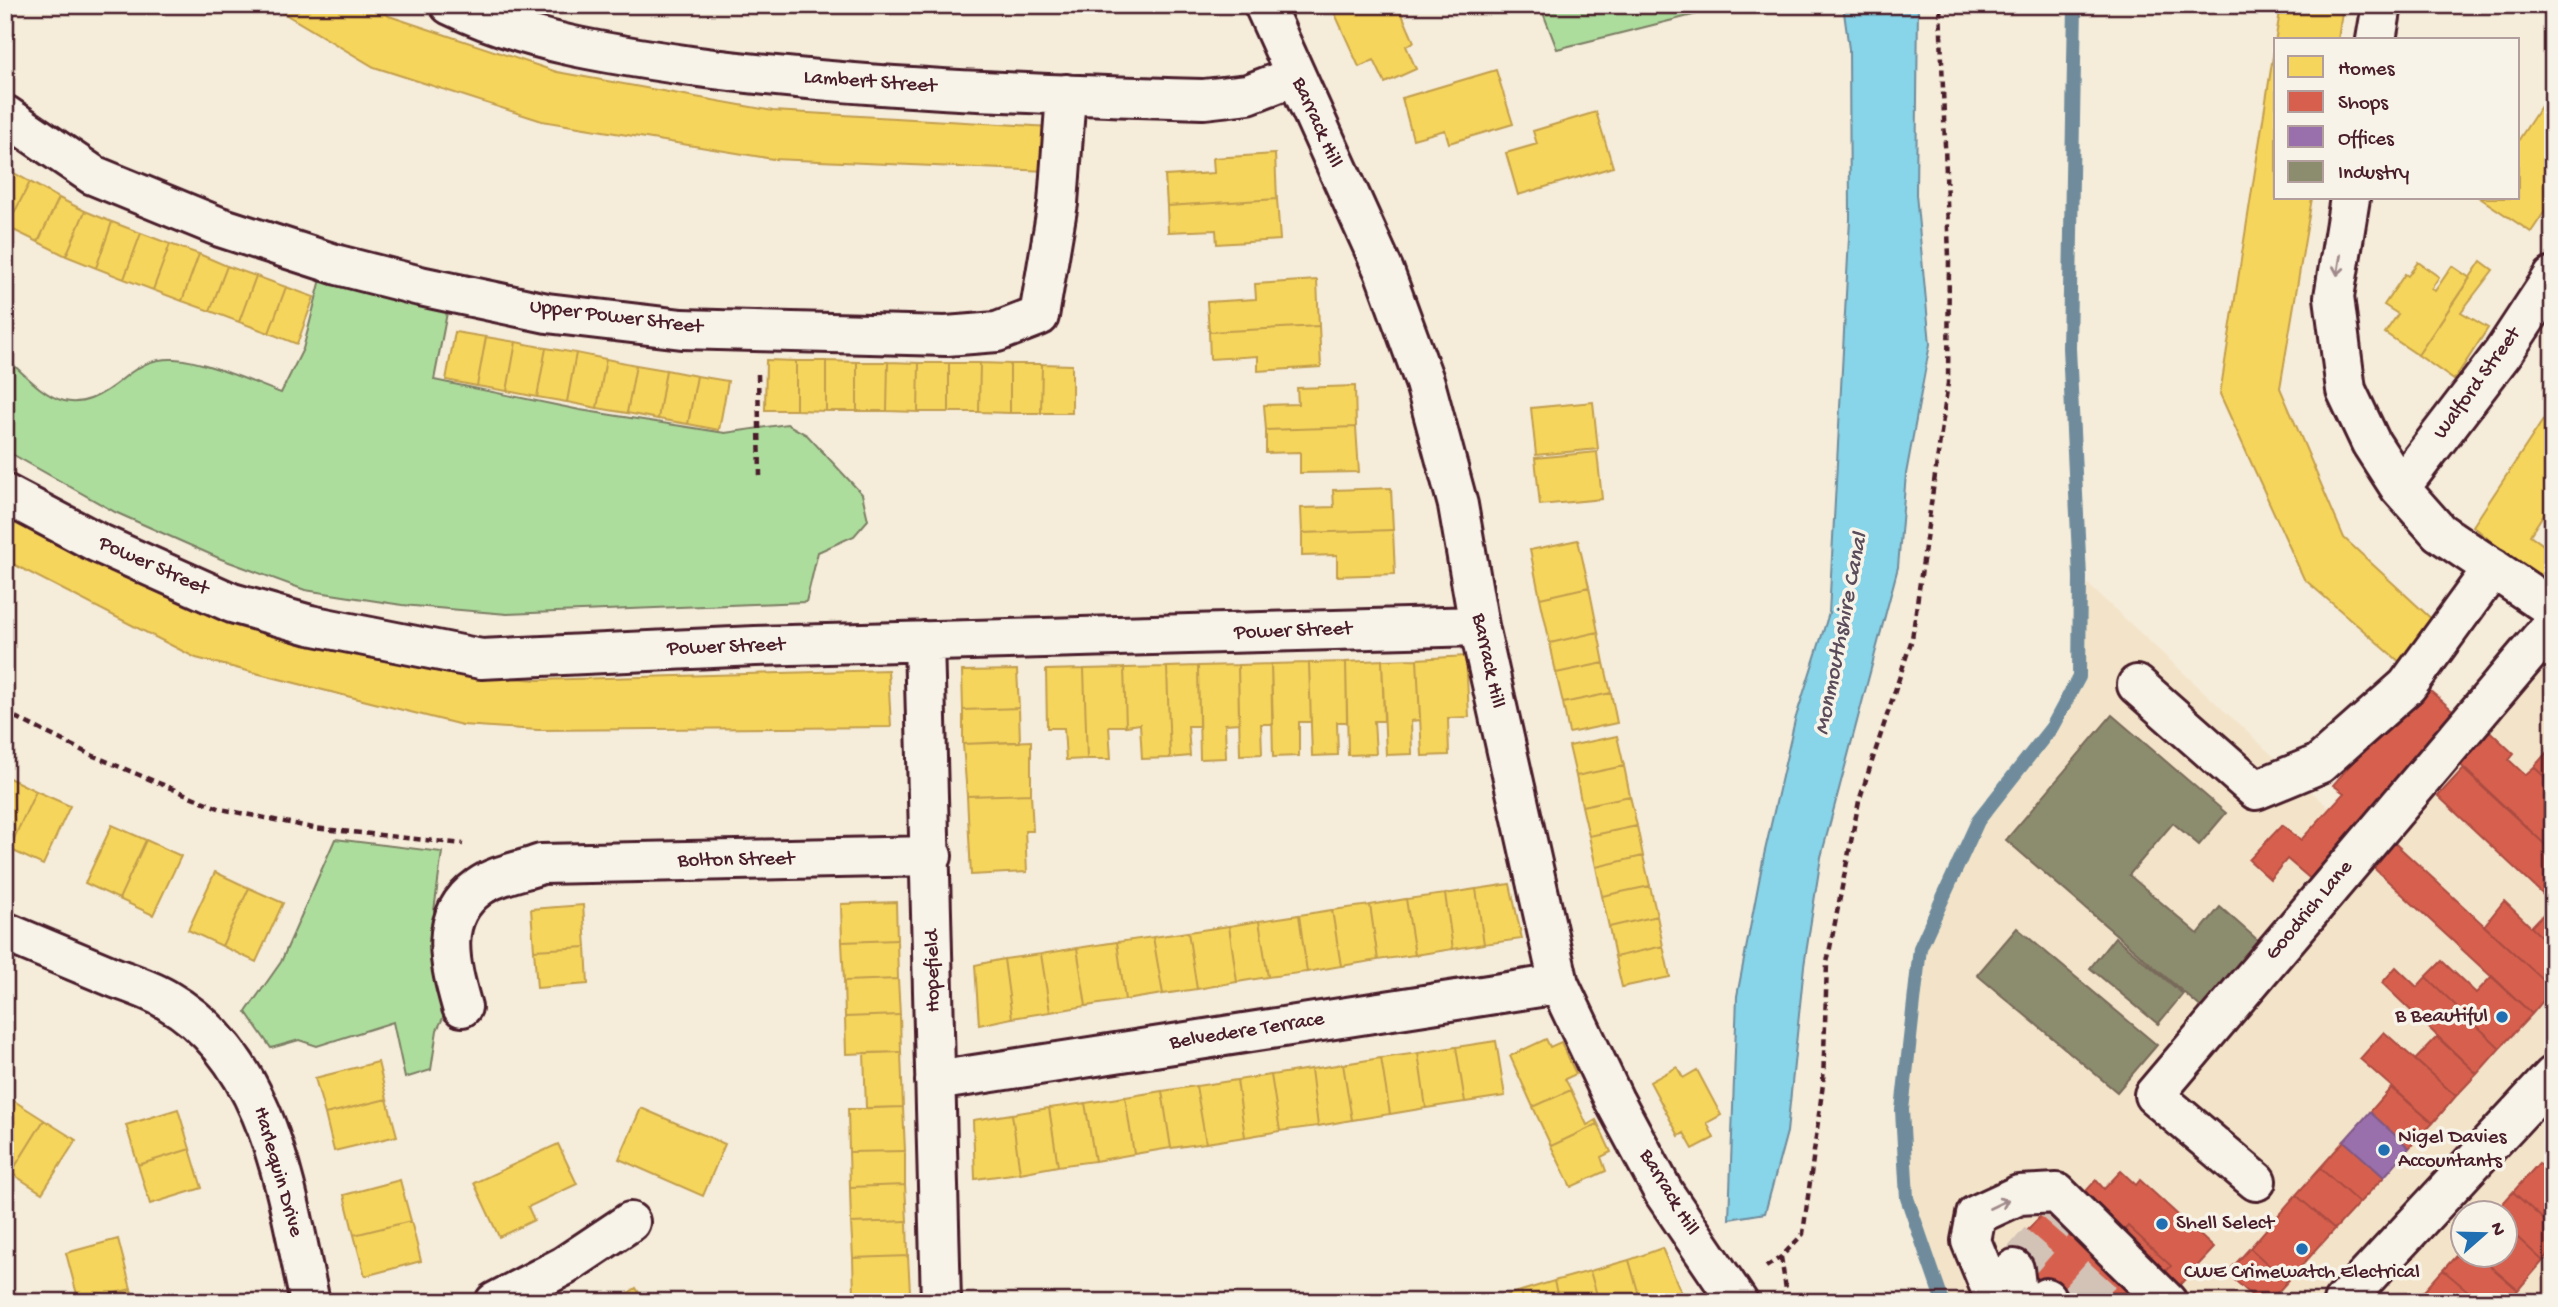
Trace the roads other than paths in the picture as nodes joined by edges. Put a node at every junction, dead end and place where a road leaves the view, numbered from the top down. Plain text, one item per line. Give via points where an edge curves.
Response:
1 (450, 5) edge
2 (1264, 5) edge
3 (2382, 5) edge
4 (2376, 38) edge
5 (1295, 76) junction
6 (1066, 94) junction
7 (5, 116) edge
8 (2350, 200) edge
9 (2553, 277) edge
10 (2400, 488) junction
11 (5, 494) edge
12 (2494, 568) junction
13 (2553, 609) edge
14 (2553, 624) edge
15 (1479, 626) junction
16 (924, 641) junction
17 (2137, 685) dead end
18 (932, 856) junction
19 (5, 932) edge
20 (1559, 984) junction
21 (462, 1007) dead end
22 (936, 1081) junction
23 (2547, 1096) edge
24 (2256, 1181) dead end
25 (630, 1222) dead end
26 (2157, 1299) edge
27 (310, 1302) edge
28 (495, 1302) edge
29 (941, 1302) edge
30 (1738, 1302) edge
31 (1996, 1302) edge
32 (2343, 1302) edge

1 - 6 street, Lambert Street via 528,36 587,51 775,78
2 - 5 street, Barrack Hill
3 - 4 street
5 - 6 street, Lambert Street via 1248,94 1204,99
5 - 15 street, Barrack Hill via 1384,271 1425,383 1458,505
6 - 7 street, Upper Power Street via 1058,202 1039,316 997,332 946,337 682,329 547,313 420,286 220,227 93,175
8 -> 10 street via 2334,298 2346,390 2371,443
9 - 10 street, Walford Street via 2503,353
10 - 12 street via 2439,531
11 - 16 street, Power Street via 98,543 232,603 310,625 481,659
12 - 13 street
12 - 17 street via 2407,685 2319,764 2256,790
14 - 24 street, Goodrich Lane via 2154,1095
15 - 16 street, Power Street
15 - 20 street, Barrack Hill
16 - 18 street, Hopefield
18 - 21 street, Bolton Street via 541,864 480,886 460,906 449,931
18 - 22 street, Hopefield
19 - 27 street, Harlequin Drive via 166,999 201,1024 230,1054 257,1100 288,1198
20 - 22 street, Belvedere Terrace
20 - 30 street, Barrack Hill via 1664,1193
22 - 29 street, Hopefield
23 - 32 street
25 - 28 street via 564,1266
31 -> 26 street via 1971,1241 1976,1215 2019,1195 2057,1193 2083,1234

